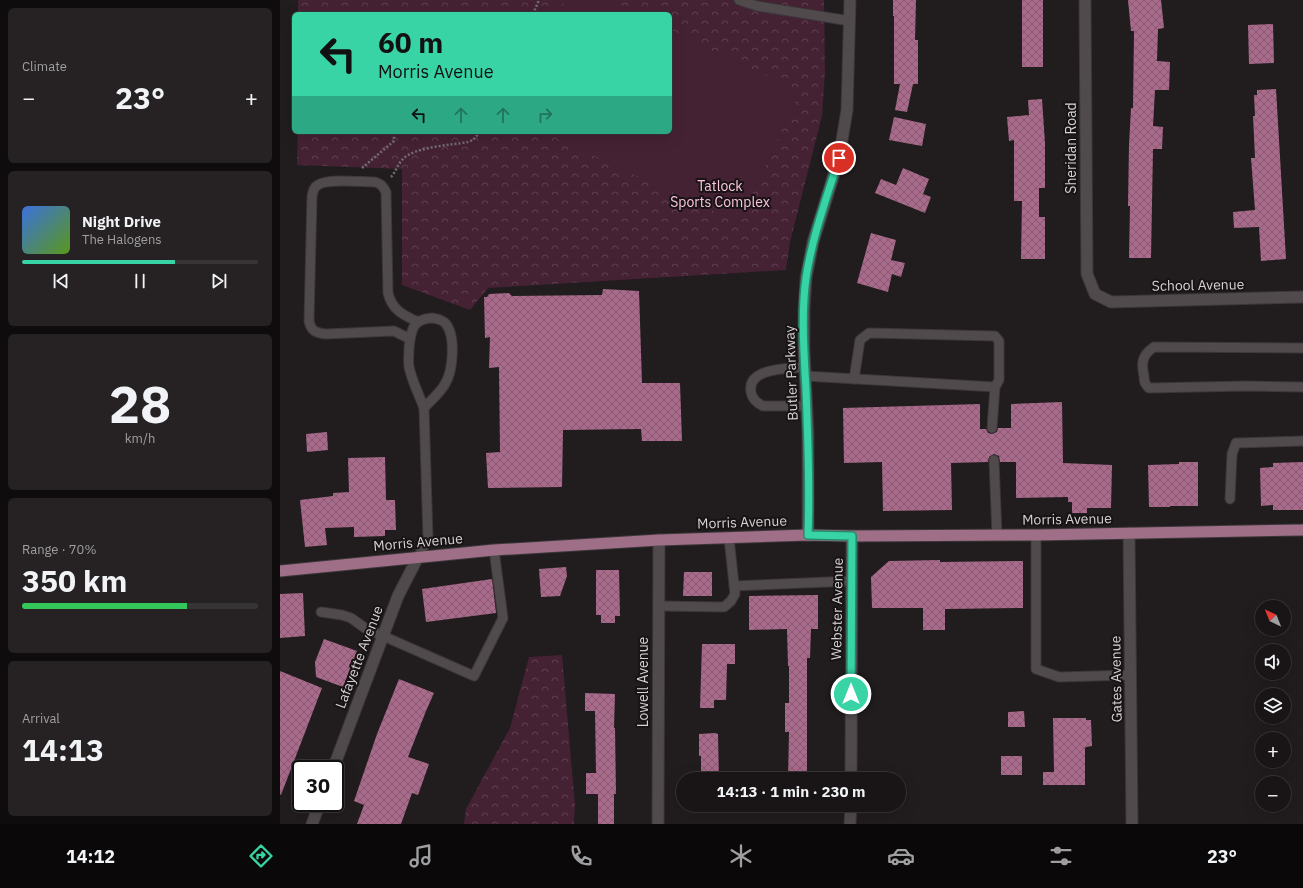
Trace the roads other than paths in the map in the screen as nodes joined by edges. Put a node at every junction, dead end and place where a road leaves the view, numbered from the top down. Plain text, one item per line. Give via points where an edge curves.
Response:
1 (739, 0) edge
2 (848, 0) edge
3 (1086, 0) edge
4 (850, 21) junction
5 (1095, 294) joint
6 (1303, 297) edge
7 (418, 322) junction
8 (410, 339) junction
9 (1303, 348) edge
10 (805, 372) junction
11 (854, 379) junction
12 (996, 387) junction
13 (1303, 388) edge
14 (807, 406) junction
15 (424, 408) junction
16 (992, 428) dead end
17 (1303, 442) edge
18 (994, 460) dead end
19 (1230, 499) dead end
20 (1303, 530) edge
21 (1128, 533) junction
22 (1036, 534) junction
23 (808, 535) junction
24 (997, 535) junction
25 (852, 536) junction
26 (730, 538) junction
27 (659, 540) junction
28 (494, 550) junction
29 (418, 557) junction
30 (280, 571) edge
31 (852, 581) junction
32 (734, 586) junction
33 (659, 606) junction
34 (321, 612) dead end
35 (383, 636) junction
36 (1131, 675) junction
37 (336, 760) edge
38 (851, 772) edge
39 (317, 812) edge
40 (850, 812) edge
41 (312, 824) edge
42 (658, 824) edge
43 (850, 824) edge
44 (1132, 824) edge

1 - 4 lane via 757,6
2 - 4 street, Butler Parkway
3 - 5 street, Sheridan Road via 1087,274
4 - 10 street, Butler Parkway via 847,110 839,158 813,242 806,278
5 - 6 street, School Avenue via 1111,302
7 - 8 lane via 411,332
7 - 8 lane via 401,314 388,293 386,192 383,187 376,182 347,181 324,182 318,185 312,196 309,321 311,327 318,333 326,334 394,331
7 - 15 lane via 424,318 432,318 446,324 450,332 452,350 452,365 445,384
8 - 15 lane via 409,366
9 - 13 lane via 1154,347 1144,356 1142,365 1145,384 1149,388
10 - 11 lane
10 - 14 street, Butler Parkway
10 - 14 lane via 764,372 754,378 750,389 754,399 763,406
11 - 12 lane
11 - 12 lane via 860,340 869,333 995,336 999,341 999,380
12 - 16 lane
14 - 23 street, Butler Parkway
15 - 29 lane via 428,538
17 - 19 lane via 1236,444 1232,454
18 - 24 lane
20 - 21 main road, Morris Avenue
21 - 22 main road, Morris Avenue
21 - 36 street, Gates Avenue
22 - 24 main road, Morris Avenue
22 - 36 lane via 1036,669 1059,677
23 - 25 main road, Morris Avenue
23 - 26 main road, Morris Avenue
24 - 25 main road, Morris Avenue
25 - 31 street, Webster Avenue
26 - 27 main road, Morris Avenue
26 - 32 lane
27 - 28 main road, Morris Avenue
27 - 33 street, Lowell Avenue
28 - 29 main road, Morris Avenue
28 - 35 lane via 503,618 474,676
29 - 30 main road, Morris Avenue
29 - 35 street, Lafayette Avenue via 398,596
31 - 32 lane
31 - 38 street, Webster Avenue
32 - 33 lane via 735,594 724,608
33 - 42 street, Lowell Avenue
34 - 35 lane via 351,618
35 - 37 street, Lafayette Avenue
36 - 44 street, Gates Avenue
39 - 41 street
40 - 43 street

